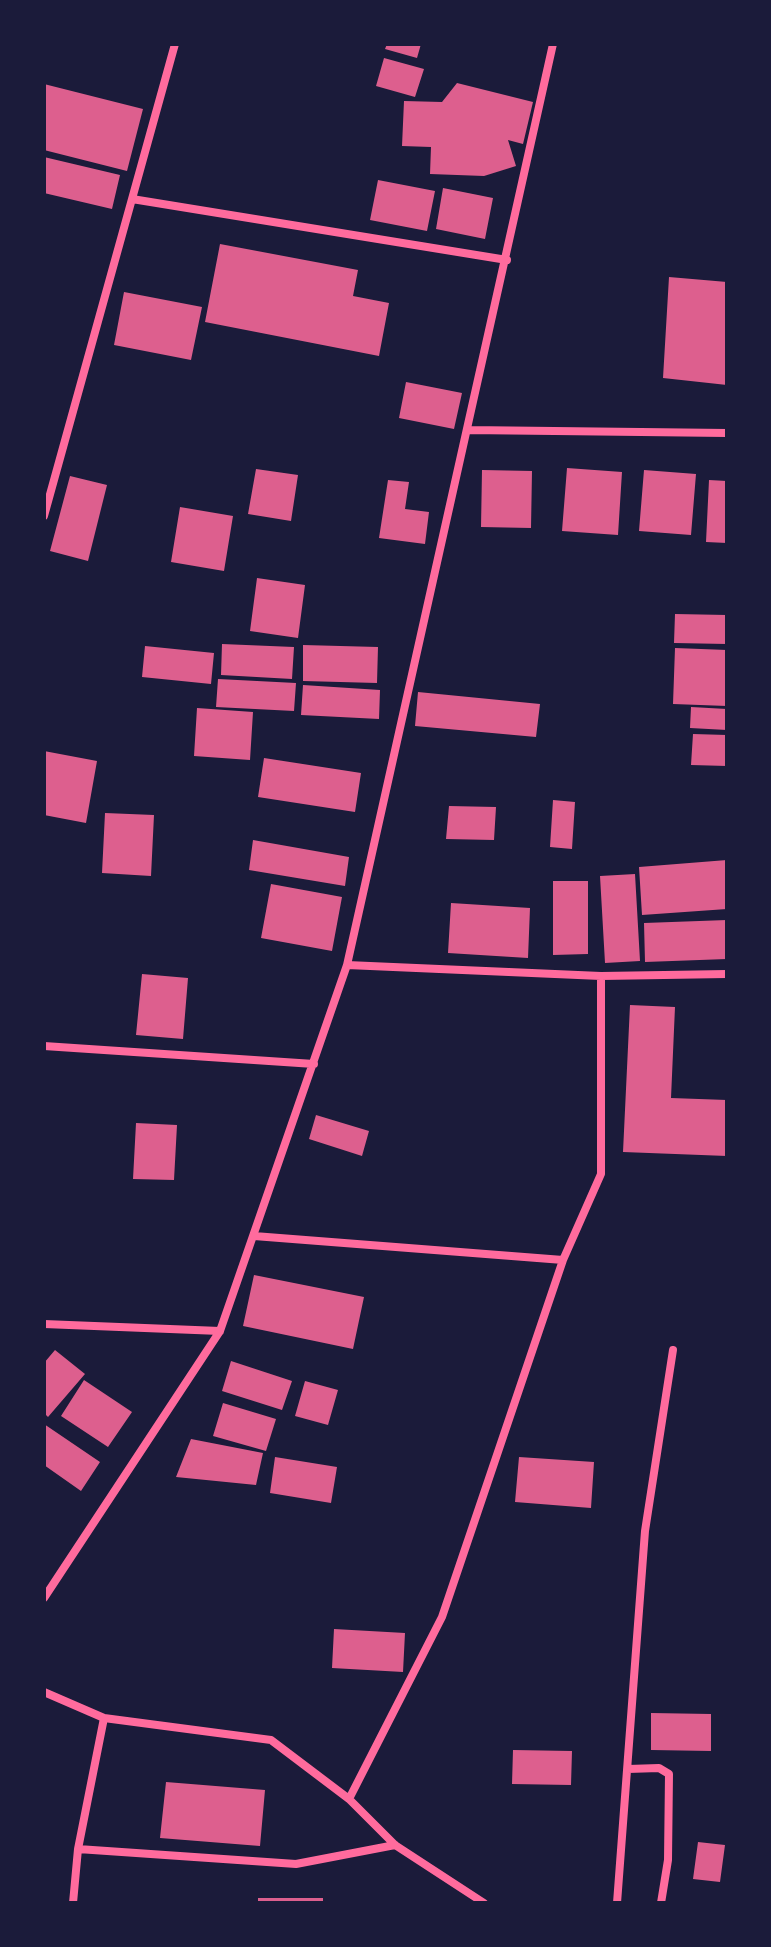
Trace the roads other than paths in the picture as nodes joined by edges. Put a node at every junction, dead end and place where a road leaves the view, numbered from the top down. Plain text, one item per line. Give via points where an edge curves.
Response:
1 (175, 44) edge
2 (553, 44) edge
3 (132, 199) junction
4 (507, 260) junction
5 (468, 430) junction
6 (727, 433) edge
7 (44, 516) edge
8 (347, 965) junction
9 (727, 974) edge
10 (601, 976) junction
11 (44, 1046) edge
12 (314, 1064) junction
13 (254, 1236) junction
14 (563, 1260) junction
15 (44, 1324) edge
16 (220, 1331) junction
17 (673, 1350) dead end
18 (44, 1598) edge
19 (44, 1692) edge
20 (104, 1718) junction
21 (628, 1769) junction
22 (349, 1799) junction
23 (395, 1845) junction
24 (78, 1849) junction
25 (73, 1903) edge
26 (484, 1903) edge
27 (617, 1903) edge
28 (661, 1903) edge

1 - 3 street
2 - 4 street
3 - 4 street
3 - 7 street
4 - 5 street
5 - 6 street
5 - 8 street
8 - 10 street
8 - 12 street
9 - 10 street
10 - 14 street via 601,1174
11 - 12 street
12 - 13 street
13 - 14 street
13 - 16 street
14 - 22 street via 442,1617
15 - 16 street
16 - 18 street
17 - 21 street via 645,1531
19 - 20 street
20 - 22 street via 271,1740
20 - 24 street
21 - 27 street
21 - 28 street via 659,1768 669,1774 668,1860
22 - 23 street
23 - 24 street via 296,1864
23 - 26 street
24 - 25 street

